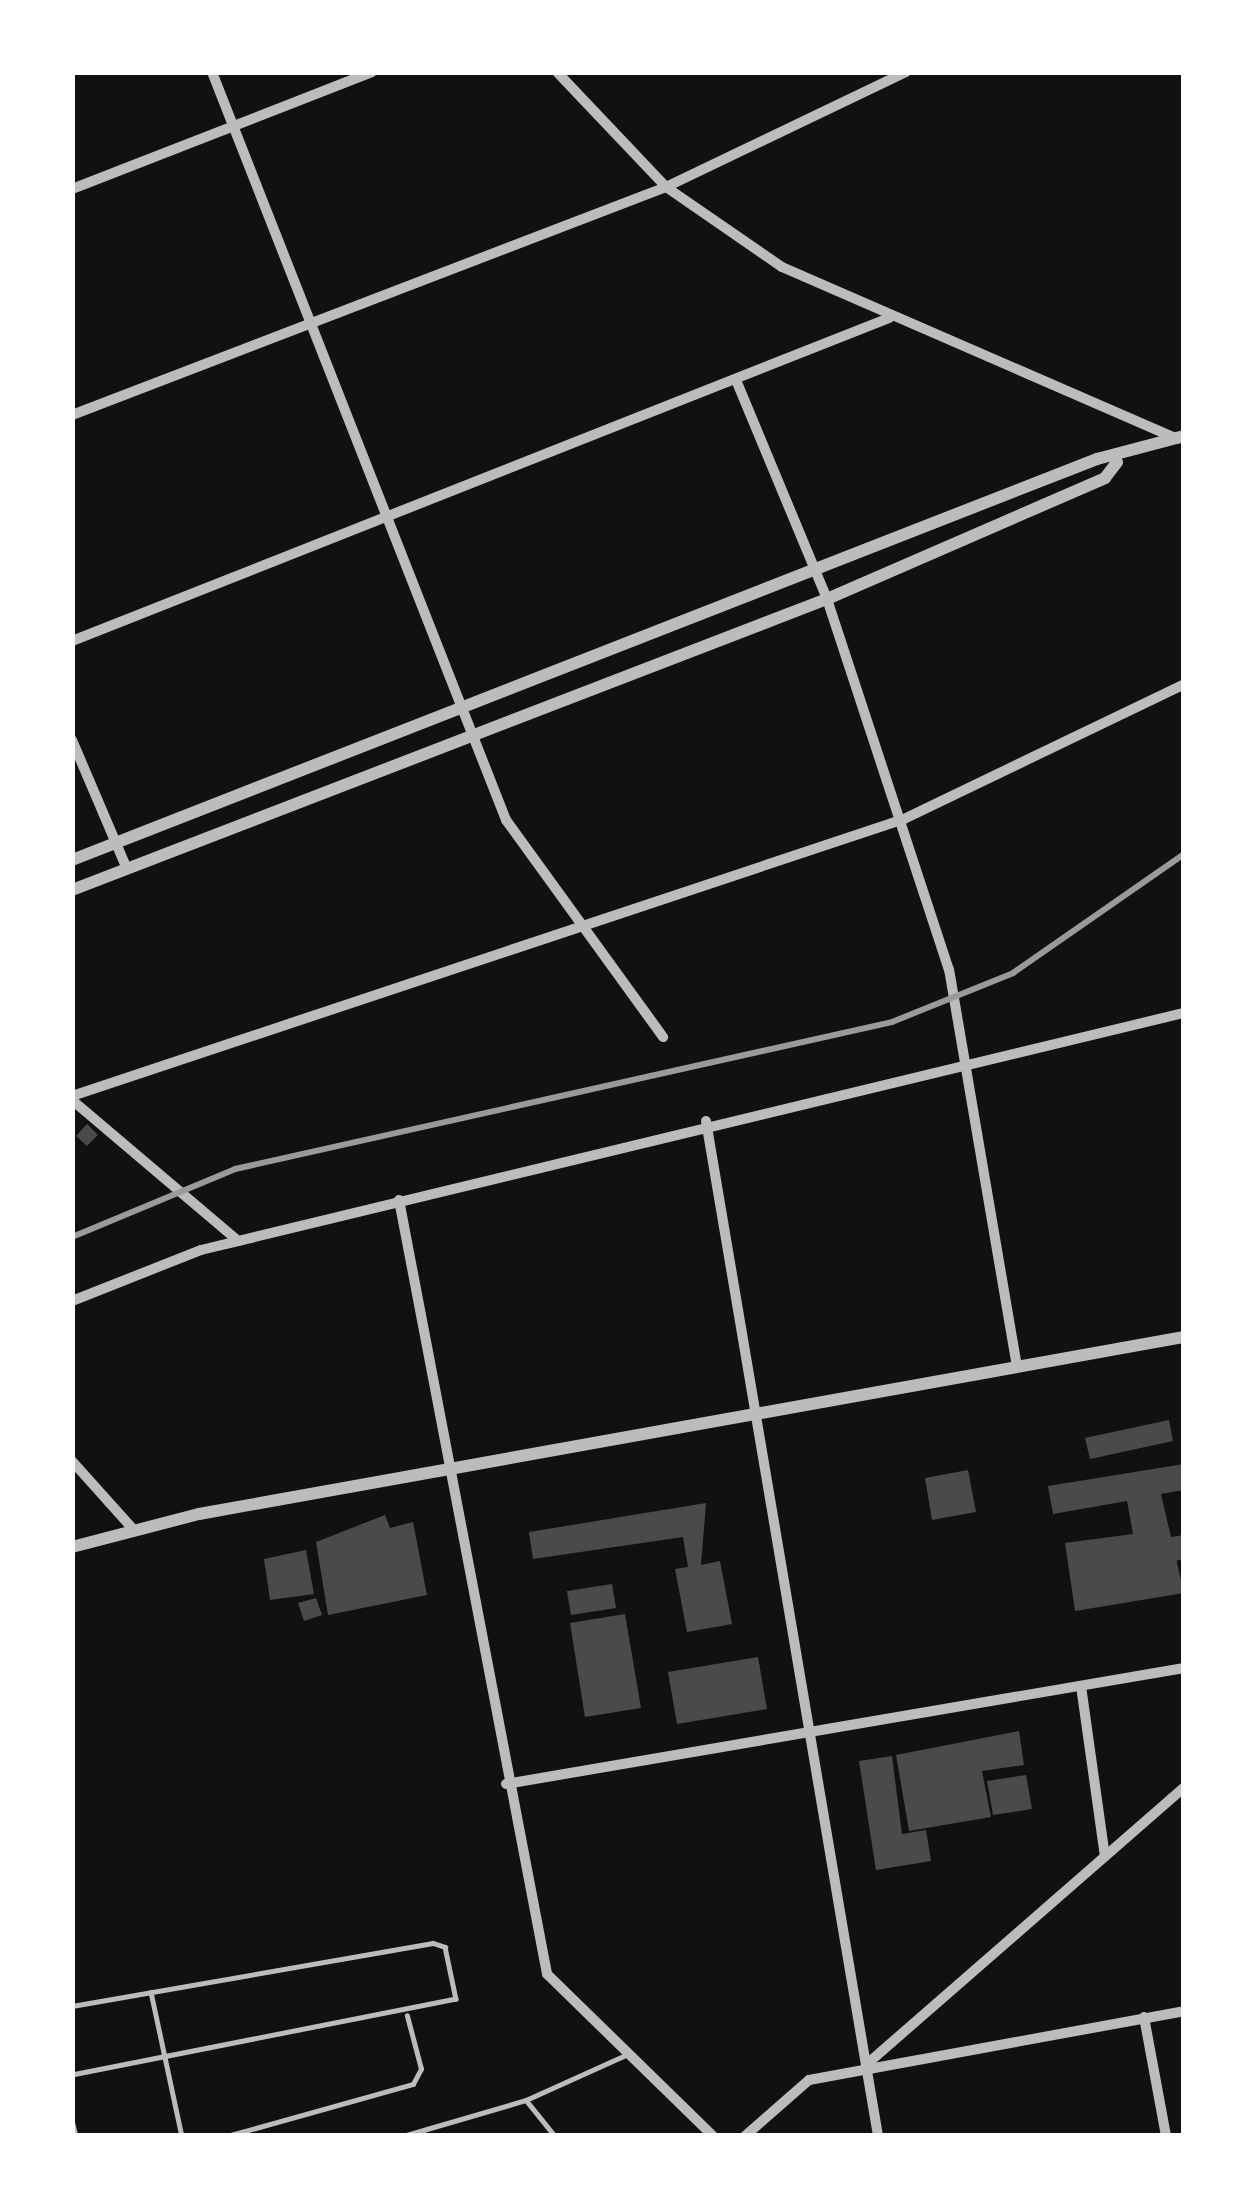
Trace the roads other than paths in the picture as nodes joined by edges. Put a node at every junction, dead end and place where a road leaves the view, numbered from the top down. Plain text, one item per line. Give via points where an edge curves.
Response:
1 (212, 72) edge
2 (372, 72) edge
3 (557, 72) edge
4 (906, 72) edge
5 (233, 126) junction
6 (666, 187) junction
7 (72, 189) edge
8 (889, 318) junction
9 (310, 323) junction
10 (736, 380) junction
11 (72, 415) edge
12 (1180, 437) edge
13 (1118, 462) junction
14 (390, 516) junction
15 (815, 571) junction
16 (827, 598) junction
17 (72, 641) edge
18 (1184, 684) edge
19 (463, 705) junction
20 (473, 735) junction
21 (72, 740) edge
22 (904, 819) junction
23 (115, 843) junction
24 (72, 860) edge
25 (127, 869) junction
26 (72, 890) edge
27 (579, 925) junction
28 (1184, 1013) edge
29 (663, 1037) dead end
30 (961, 1063) junction
31 (72, 1098) edge
32 (706, 1121) junction
33 (399, 1200) junction
34 (238, 1241) junction
35 (72, 1301) edge
36 (1184, 1337) edge
37 (1017, 1366) junction
38 (758, 1411) junction
39 (72, 1461) edge
40 (448, 1468) junction
41 (133, 1528) junction
42 (72, 1547) edge
43 (1184, 1668) edge
44 (1082, 1686) junction
45 (810, 1734) junction
46 (506, 1784) junction
47 (1184, 1787) edge
48 (1106, 1856) junction
49 (151, 1992) junction
50 (72, 2006) edge
51 (1184, 2011) edge
52 (407, 2016) junction
53 (1144, 2017) junction
54 (632, 2052) junction
55 (163, 2059) junction
56 (864, 2066) junction
57 (72, 2075) edge
58 (526, 2100) junction
59 (72, 2120) edge
60 (76, 2136) edge
61 (182, 2136) edge
62 (226, 2136) edge
63 (404, 2136) edge
64 (555, 2136) edge
65 (713, 2136) edge
66 (745, 2136) edge
67 (878, 2136) edge
68 (1166, 2136) edge

1 - 5 street
2 - 5 street
3 - 6 street
4 - 6 street
5 - 7 street
5 - 9 street
6 - 8 street via 782,267
6 - 9 street
8 - 10 street
8 - 12 street
9 - 11 street
9 - 14 street
10 - 14 street
10 - 15 street
12 - 13 street
13 - 15 street via 1097,459
13 - 16 street via 1105,478
14 - 17 street
14 - 19 street
15 - 16 street
15 - 19 street
16 - 20 street
16 - 22 street
18 - 22 street
19 - 20 street
19 - 23 street
20 - 25 street
20 - 27 street via 506,820
21 - 23 street
22 - 27 street
22 - 30 street via 957,999
23 - 24 street
23 - 25 street
25 - 26 street
27 - 29 street
27 - 31 street
28 - 30 street
30 - 32 street
30 - 37 street
31 - 34 street
32 - 33 street
32 - 38 street
33 - 34 street
33 - 40 street
34 - 35 street
36 - 37 street
37 - 38 street
38 - 40 street
38 - 45 street
39 - 41 street
40 - 41 street
40 - 46 street
41 - 42 street
43 - 44 street
44 - 45 street
44 - 48 street
45 - 46 street
45 - 56 street
46 - 54 street via 547,1974
47 - 48 street
48 - 56 street
49 - 50 lane
49 - 52 lane via 445,1948 456,2000
49 - 55 lane
51 - 53 street
52 - 55 lane
52 - 62 lane via 421,2068 413,2084
53 - 56 street
53 - 68 street
54 - 58 lane
54 - 65 street
55 - 57 lane
55 - 61 lane
56 - 66 street via 809,2080
56 - 67 street
58 - 63 lane
58 - 64 lane
59 - 60 lane

